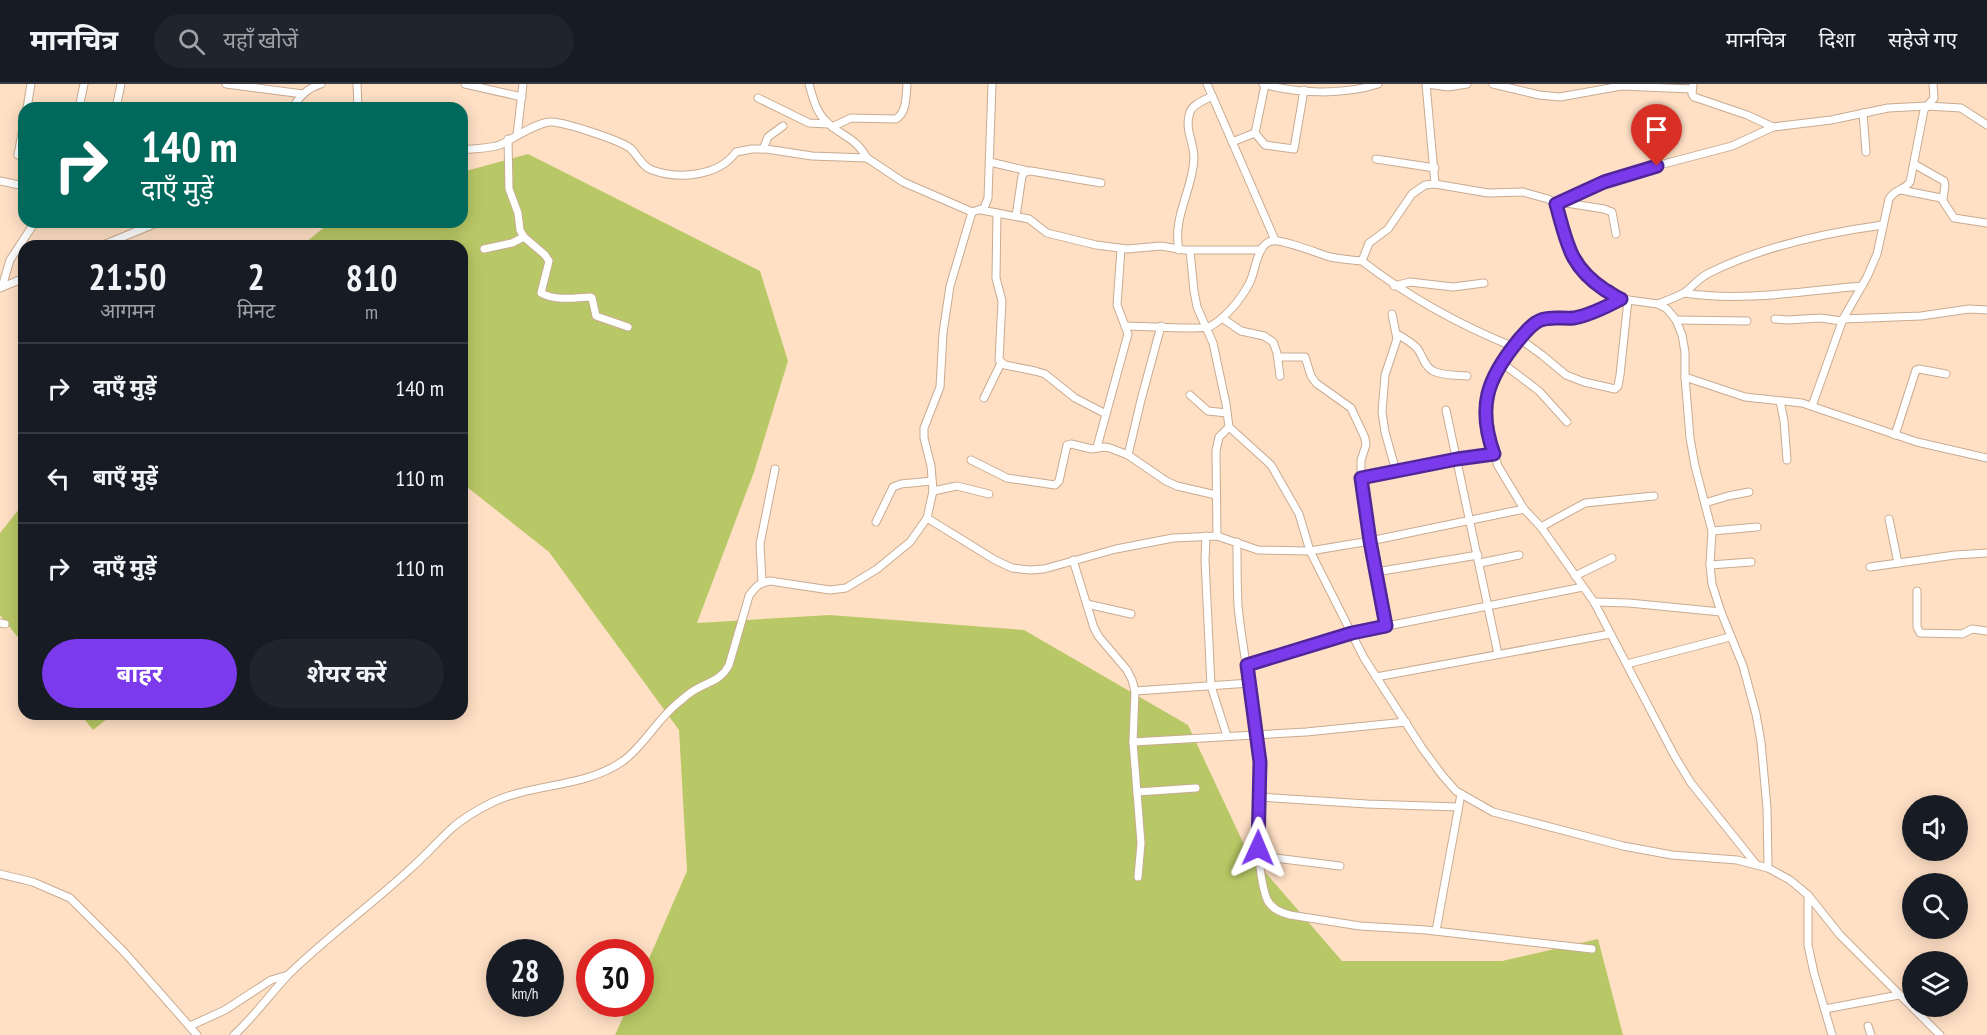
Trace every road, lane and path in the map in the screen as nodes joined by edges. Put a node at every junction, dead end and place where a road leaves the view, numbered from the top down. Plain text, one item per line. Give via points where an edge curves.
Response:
1 (31, 84) edge
2 (84, 84) edge
3 (121, 84) edge
4 (226, 84) edge
5 (321, 84) edge
6 (357, 84) edge
7 (465, 84) edge
8 (523, 84) edge
9 (809, 84) edge
10 (907, 84) edge
11 (992, 84) edge
12 (1207, 84) edge
13 (1264, 84) edge
14 (1378, 84) edge
15 (1430, 84) edge
16 (1467, 84) edge
17 (1493, 84) edge
18 (1933, 84) edge
19 (256, 86) edge
20 (1692, 86) edge
21 (1304, 90) junction
22 (303, 94) junction
23 (1212, 96) junction
24 (522, 97) junction
25 (758, 98) dead end
26 (28, 102) edge
27 (80, 102) edge
28 (117, 102) edge
29 (297, 102) edge
30 (358, 102) edge
31 (1927, 106) junction
32 (1863, 112) junction
33 (830, 125) junction
34 (1987, 125) edge
35 (783, 126) dead end
36 (1773, 127) junction
37 (1255, 134) junction
38 (517, 135) junction
39 (508, 139) junction
40 (1232, 142) junction
41 (468, 149) edge
42 (763, 149) junction
43 (1866, 152) dead end
44 (867, 158) junction
45 (1376, 159) dead end
46 (990, 162) junction
47 (1914, 164) junction
48 (1435, 168) junction
49 (1028, 171) junction
50 (0, 181) edge
51 (1101, 183) dead end
52 (1435, 184) junction
53 (18, 185) edge
54 (1899, 190) junction
55 (1943, 200) junction
56 (1558, 203) junction
57 (981, 210) junction
58 (972, 212) junction
59 (997, 213) junction
60 (1016, 216) junction
61 (1987, 223) edge
62 (1883, 225) junction
63 (144, 228) edge
64 (1616, 234) dead end
65 (524, 237) junction
66 (115, 240) edge
67 (1275, 240) junction
68 (18, 248) edge
69 (484, 249) dead end
70 (1121, 249) junction
71 (1179, 250) junction
72 (1261, 250) junction
73 (1190, 251) junction
74 (1362, 261) junction
75 (18, 281) edge
76 (1484, 282) dead end
77 (1394, 286) junction
78 (1862, 286) junction
79 (1, 288) edge
80 (1684, 292) junction
81 (1625, 300) junction
82 (1658, 304) junction
83 (1987, 310) edge
84 (1392, 314) dead end
85 (1222, 318) junction
86 (1775, 319) dead end
87 (1676, 320) junction
88 (1842, 320) junction
89 (1747, 321) dead end
90 (1126, 326) junction
91 (1161, 326) junction
92 (628, 327) dead end
93 (1207, 328) junction
94 (1397, 334) junction
95 (1520, 339) junction
96 (1514, 347) junction
97 (1278, 357) junction
98 (1001, 363) junction
99 (1502, 363) junction
100 (1946, 374) dead end
101 (1280, 376) dead end
102 (1467, 376) dead end
103 (1685, 377) junction
104 (1190, 395) dead end
105 (984, 398) dead end
106 (1780, 400) junction
107 (1812, 406) junction
108 (1446, 410) dead end
109 (1227, 413) junction
110 (1106, 414) junction
111 (1567, 422) dead end
112 (1229, 427) junction
113 (1895, 435) junction
114 (1097, 447) junction
115 (1494, 454) junction
116 (1128, 455) junction
117 (1987, 458) edge
118 (1457, 459) junction
119 (971, 460) dead end
120 (1787, 460) dead end
121 (775, 469) dead end
122 (1396, 471) junction
123 (1361, 478) junction
124 (932, 481) junction
125 (933, 491) junction
126 (1749, 492) dead end
127 (989, 494) dead end
128 (1216, 495) junction
129 (1654, 496) dead end
130 (1705, 503) junction
131 (1524, 509) junction
132 (927, 518) junction
133 (1471, 519) junction
134 (1889, 519) dead end
135 (876, 522) dead end
136 (1541, 527) junction
137 (1758, 527) dead end
138 (1712, 531) junction
139 (1206, 536) junction
140 (1217, 536) junction
141 (1370, 541) junction
142 (1237, 542) junction
143 (1310, 551) junction
144 (1987, 553) edge
145 (1519, 555) dead end
146 (1612, 558) dead end
147 (1479, 559) junction
148 (1074, 560) junction
149 (1751, 562) dead end
150 (1898, 563) junction
151 (1710, 565) junction
152 (1870, 567) dead end
153 (1376, 572) junction
154 (1575, 576) junction
155 (762, 582) junction
156 (1583, 586) junction
157 (1917, 591) dead end
158 (1594, 602) junction
159 (1087, 604) junction
160 (1488, 606) junction
161 (1721, 612) junction
162 (1131, 614) dead end
163 (1386, 626) junction
164 (1987, 631) edge
165 (1352, 633) junction
166 (1610, 634) junction
167 (1731, 637) junction
168 (1498, 654) junction
169 (1627, 664) junction
170 (1247, 665) junction
171 (1376, 677) junction
172 (1250, 683) junction
173 (1211, 686) junction
174 (1135, 692) junction
175 (1406, 722) junction
176 (1257, 734) junction
177 (1227, 736) junction
178 (1133, 742) junction
179 (1196, 788) dead end
180 (1137, 792) junction
181 (1461, 794) junction
182 (1260, 797) junction
183 (1458, 807) junction
184 (1259, 856) junction
185 (1755, 863) junction
186 (1340, 866) dead end
187 (1768, 868) junction
188 (0, 874) edge
189 (1138, 877) dead end
190 (1808, 895) junction
191 (1436, 931) junction
192 (1592, 949) dead end
193 (289, 975) junction
194 (1899, 995) junction
195 (1825, 1010) junction
196 (190, 1026) junction
197 (1868, 1026) dead end
198 (1936, 1034) edge
199 (197, 1035) edge
200 (234, 1035) edge
201 (1832, 1035) edge
202 (1871, 1035) edge

1 - 26 street
2 - 27 street
3 - 28 street
4 - 19 street
5 - 22 street
6 - 30 street
7 - 24 street
8 - 24 street
9 - 33 street via 817,109
10 - 33 street via 900,117 851,118
11 - 46 street
12 - 23 street
13 - 21 street
13 - 37 street
14 - 21 street via 1350,91
15 - 16 street
15 - 48 street
17 - 20 street via 1560,97 1622,86
18 - 31 street via 1934,98
19 - 22 street
20 - 36 street via 1694,97
21 - 37 street via 1294,149 1265,144
22 - 29 street
23 - 40 street
23 - 71 street via 1190,113 1188,130 1194,160 1177,226
24 - 38 street
25 - 33 street via 808,123
31 - 32 street
31 - 34 street via 1960,108
31 - 47 street
32 - 36 street
32 - 43 street
33 - 44 street via 856,143
35 - 42 street via 768,137
36 - 56 street via 1732,147 1633,172
37 - 40 street
38 - 39 street
38 - 42 street via 550,122 570,126 628,147 652,170 694,175 720,166 736,152
39 - 41 street via 501,144
39 - 65 street via 509,189
40 - 67 street
42 - 44 street
44 - 58 street via 903,182
45 - 48 street
46 - 49 street
46 - 57 street via 987,205
47 - 54 street via 1910,182
47 - 55 street via 1944,181
48 - 52 street
49 - 51 street
49 - 60 street via 1022,176
50 - 53 street
52 - 56 street via 1488,193 1523,192
52 - 74 street via 1425,185 1412,194 1388,229 1369,243
54 - 55 street via 1931,194
54 - 62 street via 1889,199
55 - 61 street via 1954,218
56 - 64 street via 1612,212
56 - 81 street via 1574,260 1590,280
57 - 58 street
57 - 59 street
58 - 124 street via 950,286 940,387 924,428
59 - 60 street
59 - 98 street
60 - 70 street via 1031,220 1055,236
62 - 78 street via 1877,254
62 - 80 street via 1820,236 1755,255 1710,273
63 - 66 street
65 - 69 street
65 - 92 street via 549,261 542,294 569,299 591,297 596,316
67 - 72 street
67 - 74 street via 1333,258
68 - 79 street
70 - 71 street via 1161,246
70 - 90 street via 1117,306
71 - 73 street
72 - 73 street
72 - 85 street via 1250,283
73 - 93 street via 1197,307
74 - 77 street
75 - 79 street
76 - 77 street via 1453,287 1415,282
77 - 96 street via 1448,318
78 - 80 street via 1734,298
78 - 88 street
80 - 82 street
81 - 82 street
81 - 95 street via 1582,316 1540,320
81 - 95 street via 1616,389 1566,375
82 - 87 street
83 - 88 street
84 - 94 street
85 - 93 street
85 - 97 street via 1241,331 1269,338
86 - 88 street
87 - 89 street
87 - 103 street via 1685,352
88 - 107 street
90 - 91 street
90 - 110 street via 1128,334
91 - 93 street
91 - 116 street
93 - 109 street
94 - 102 street via 1417,349 1431,370
94 - 122 street via 1385,375 1382,412
95 - 96 street
96 - 99 street
97 - 101 street
97 - 123 street via 1305,357 1314,381 1351,408 1366,441
98 - 105 street
98 - 110 street via 1045,374 1075,398
99 - 111 street via 1539,391
99 - 115 street via 1493,376 1486,402 1486,422
100 - 113 street via 1916,370
103 - 106 street via 1745,397
103 - 130 street via 1690,438
104 - 109 street via 1208,411
106 - 107 street
106 - 120 street
107 - 113 street
108 - 118 street
109 - 112 street
110 - 114 street
112 - 128 street via 1218,443
112 - 143 street via 1271,465 1299,514
113 - 117 street
114 - 116 street
114 - 119 street via 1067,445 1055,485 1007,478
115 - 118 street
115 - 131 street
116 - 128 street via 1177,486
118 - 122 street
118 - 133 street
121 - 155 street via 760,544
122 - 123 street
123 - 141 street
124 - 125 street
124 - 135 street via 893,487
125 - 127 street via 957,486
125 - 132 street
126 - 130 street
128 - 140 street
129 - 136 street via 1585,503
130 - 138 street
131 - 133 street
131 - 136 street
132 - 148 street via 1012,568 1044,569
132 - 155 street via 910,542 846,588 830,590
133 - 141 street
133 - 147 street
134 - 150 street
136 - 154 street
137 - 138 street
138 - 151 street
139 - 140 street
139 - 148 street via 1173,538
139 - 173 street
140 - 142 street
141 - 143 street
141 - 153 street
142 - 143 street via 1258,550
142 - 170 street via 1236,578
143 - 165 street
144 - 150 street
145 - 147 street
146 - 154 street
147 - 153 street
147 - 160 street
148 - 159 street
149 - 151 street
150 - 152 street
151 - 161 street
153 - 163 street
154 - 156 street
155 - 193 street via 749,596 726,672 675,705 622,761 578,781 520,793 471,814
156 - 158 street
156 - 160 street
157 - 164 street via 1920,633
158 - 161 street
158 - 166 street
159 - 162 street
159 - 174 street via 1099,637 1127,670
160 - 163 street
160 - 168 street
161 - 167 street
163 - 165 street
165 - 170 street
165 - 171 street
166 - 168 street
166 - 169 street
167 - 169 street
167 - 187 street via 1743,666 1759,733
168 - 171 street
169 - 185 street via 1691,783
170 - 172 street
171 - 175 street
172 - 173 street
172 - 176 street
173 - 174 street
173 - 177 street
174 - 178 street
175 - 176 street
175 - 181 street via 1442,775
176 - 177 street
176 - 182 street
177 - 178 street
178 - 180 street
179 - 180 street
180 - 189 street via 1141,843
181 - 183 street
181 - 185 street via 1493,812 1623,846
182 - 183 street
182 - 184 street
183 - 191 street
184 - 186 street
184 - 191 street via 1266,898 1279,912 1360,926
185 - 187 street
187 - 190 street
188 - 196 street via 33,882 70,898
190 - 194 street via 1840,935
190 - 195 street via 1808,945
191 - 192 street
193 - 196 street via 271,980 225,1010
193 - 200 street
194 - 195 street
194 - 198 street
195 - 201 street
196 - 199 street
197 - 202 street

